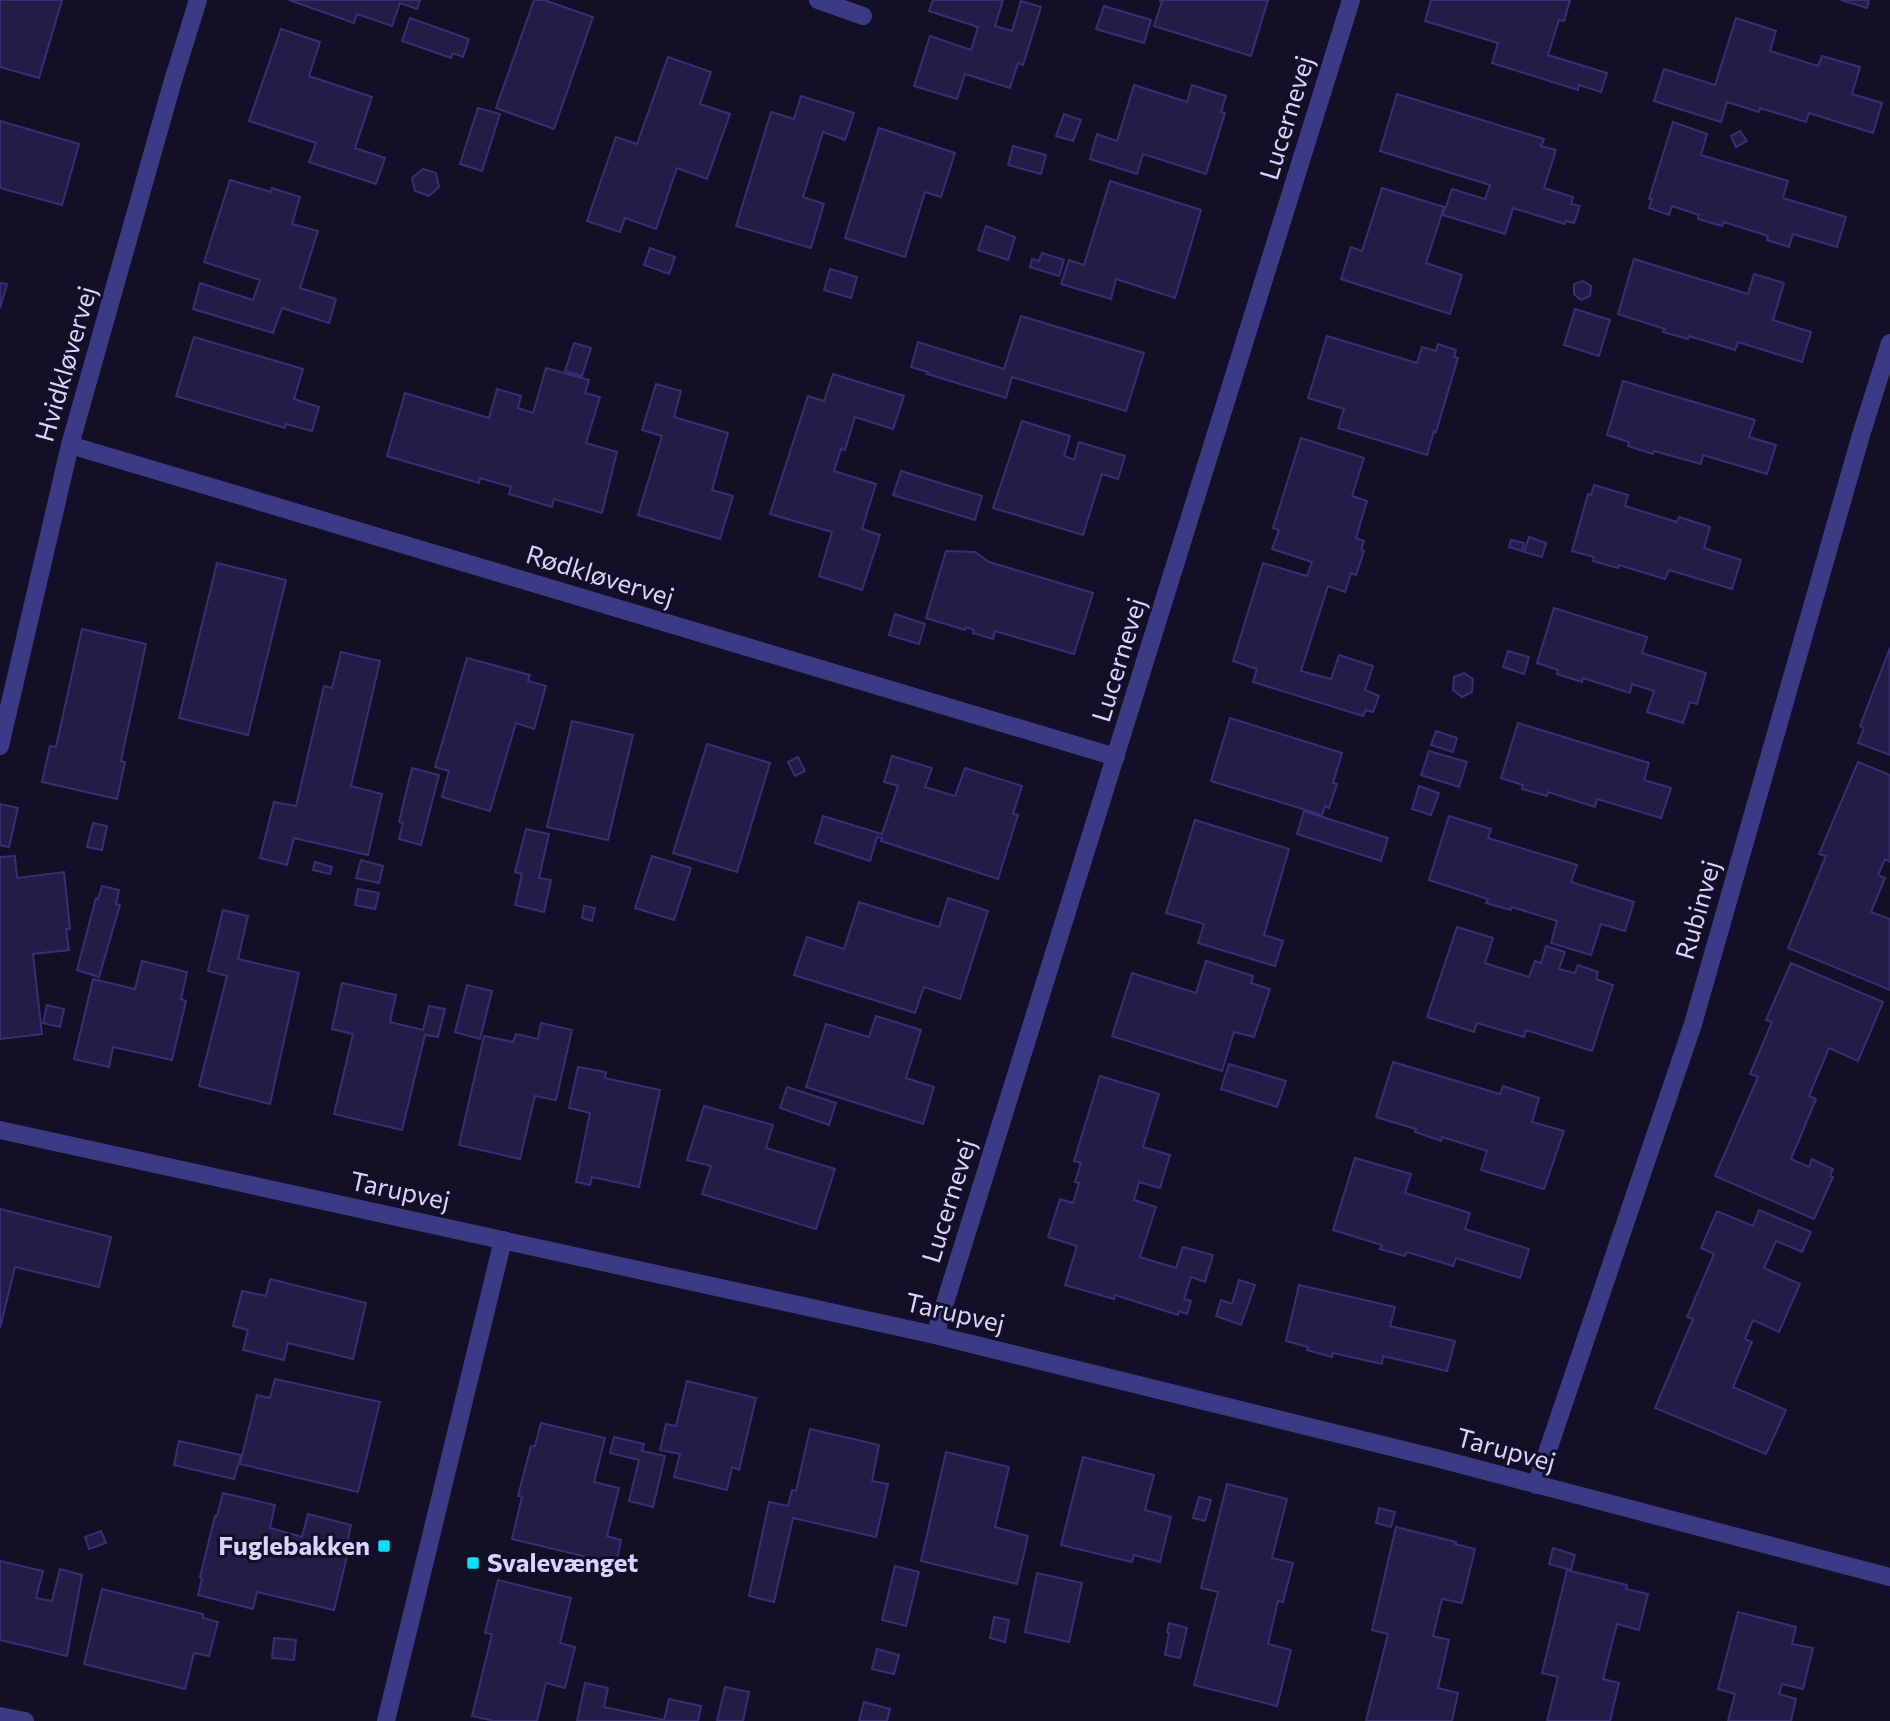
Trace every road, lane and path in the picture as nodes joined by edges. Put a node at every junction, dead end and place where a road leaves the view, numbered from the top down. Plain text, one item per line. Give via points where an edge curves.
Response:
1 (198, 0) edge
2 (818, 0) edge
3 (1351, 0) edge
4 (863, 16) dead end
5 (1890, 343) edge
6 (70, 445) junction
7 (0, 746) edge
8 (1116, 757) junction
9 (0, 1130) edge
10 (503, 1240) junction
11 (935, 1335) junction
12 (1536, 1485) junction
13 (1890, 1577) edge
14 (0, 1716) edge
15 (25, 1721) edge
16 (386, 1721) edge

1 - 6 street, Hvidkløvervej
2 - 4 street
3 - 8 street, Lucernevej
5 - 12 street, Rubinvej via 1693,1024
6 - 7 street, Hvidkløvervej
6 - 8 street, Rødkløvervej
8 - 11 street, Lucernevej
9 - 10 street, Tarupvej
10 - 11 street, Tarupvej
10 - 16 street
11 - 12 street, Tarupvej
12 - 13 street, Tarupvej
14 - 15 street

